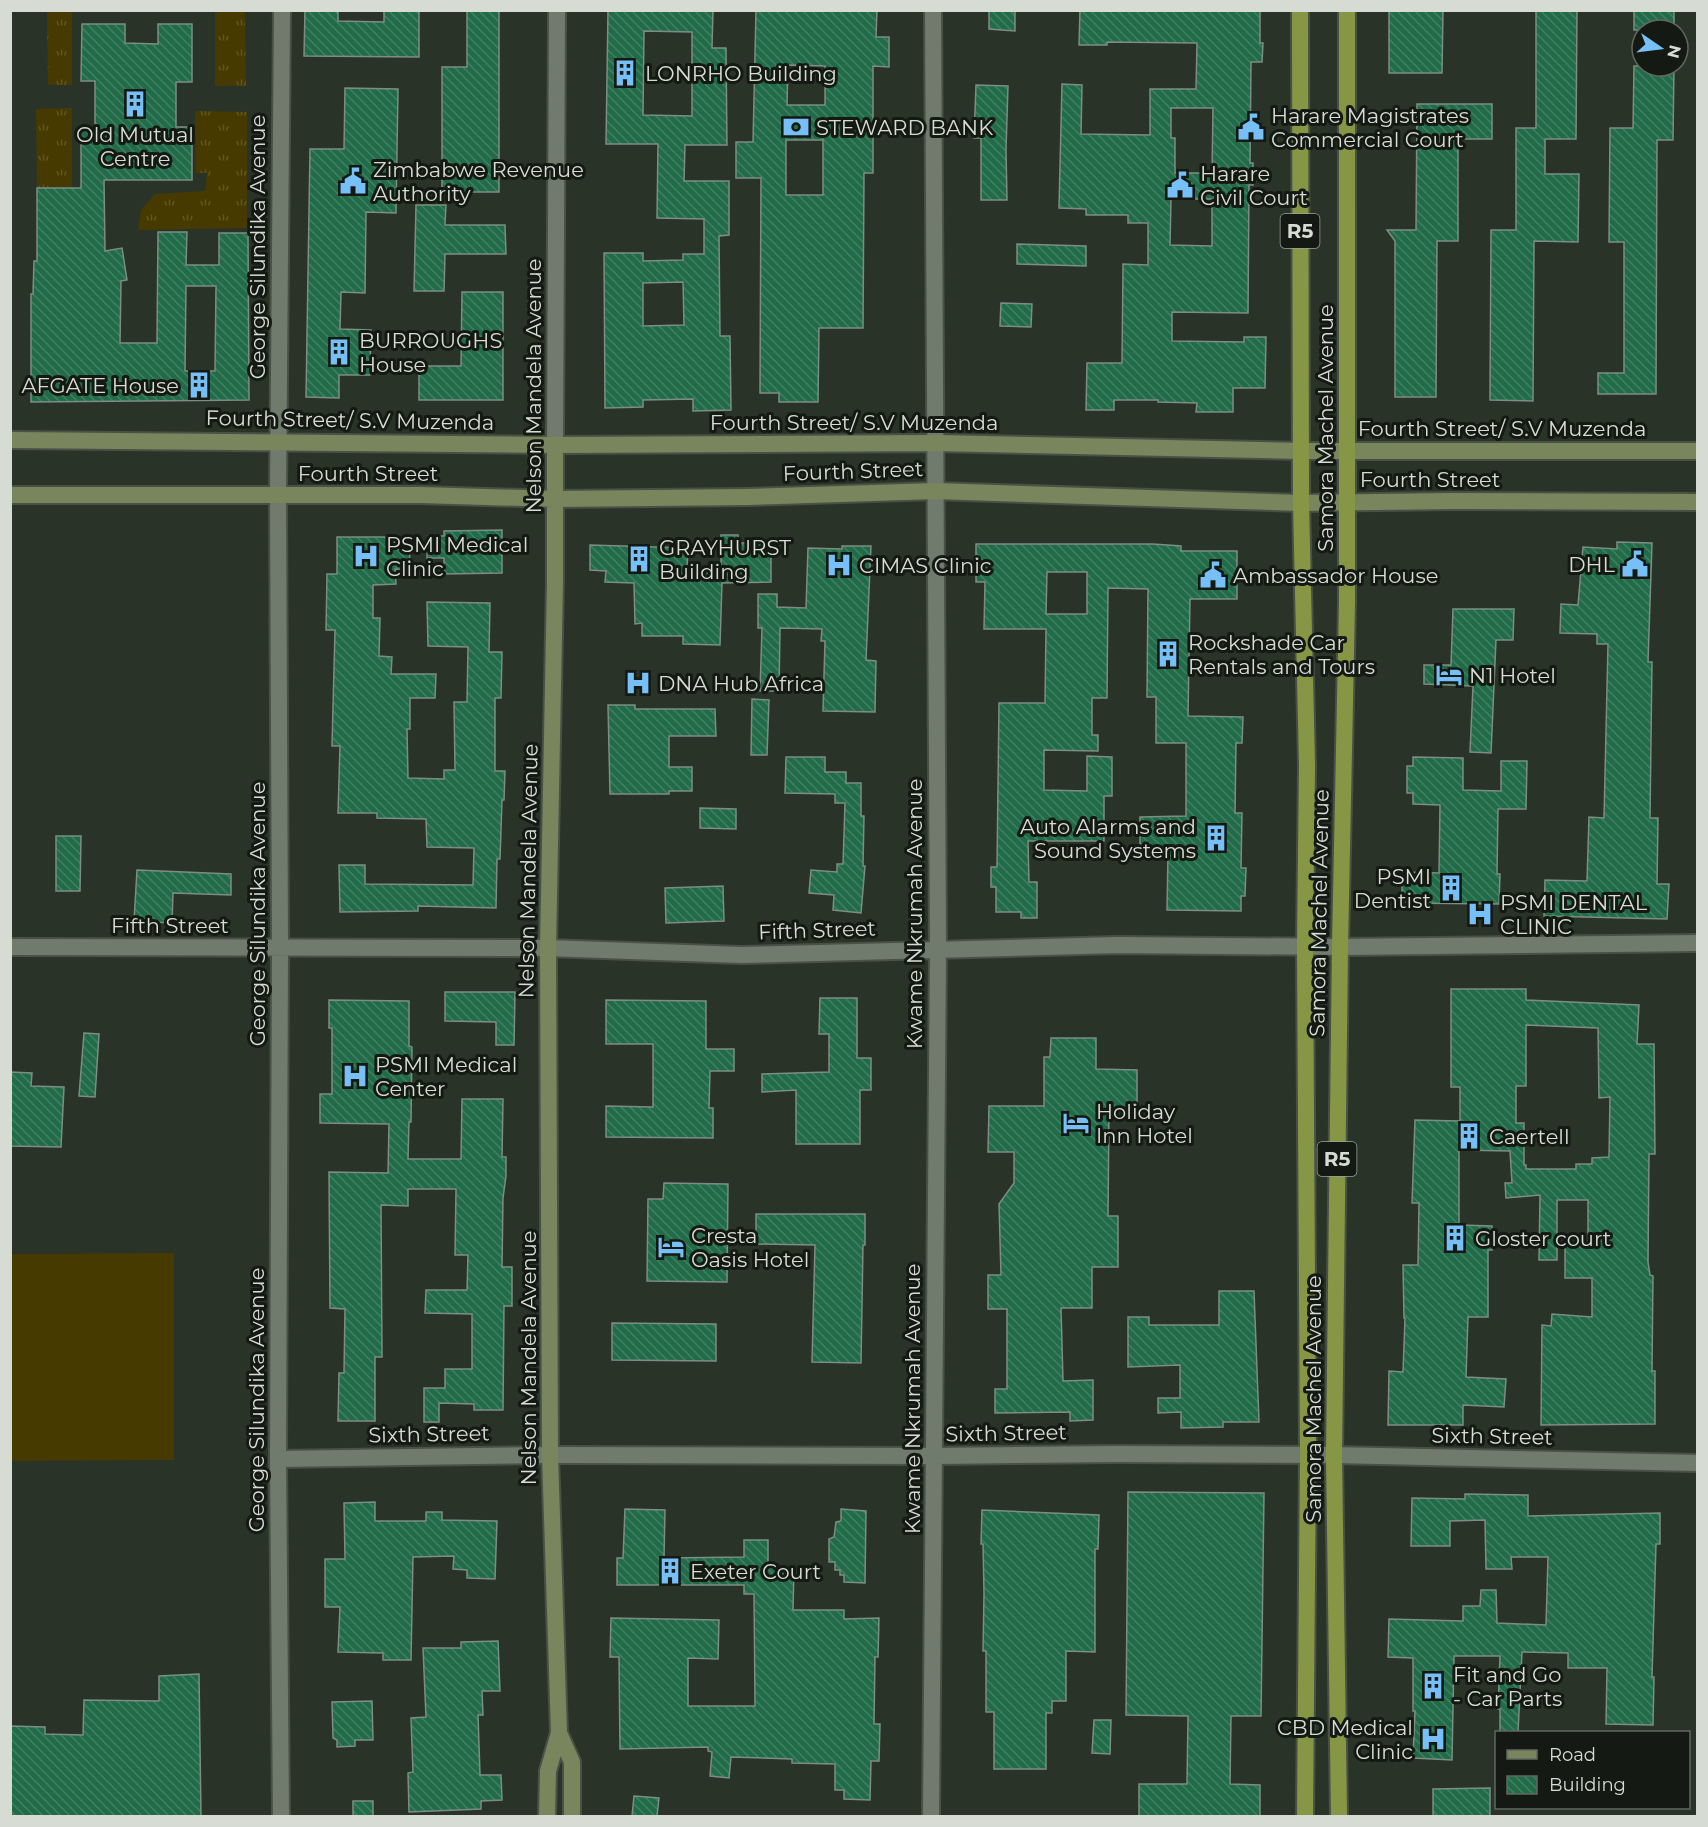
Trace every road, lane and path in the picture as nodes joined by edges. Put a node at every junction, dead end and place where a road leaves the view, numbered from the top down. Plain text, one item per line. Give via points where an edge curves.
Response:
1 (282, 10) edge
2 (557, 10) edge
3 (933, 10) edge
4 (1300, 10) edge
5 (1347, 10) edge
6 (10, 440) edge
7 (278, 442) junction
8 (936, 443) junction
9 (555, 445) junction
10 (1301, 451) junction
11 (1348, 451) junction
12 (1698, 451) edge
13 (936, 491) junction
14 (10, 495) edge
15 (278, 495) junction
16 (555, 499) junction
17 (1348, 502) junction
18 (1698, 502) edge
19 (1301, 503) junction
20 (1698, 943) edge
21 (1305, 946) junction
22 (1340, 946) junction
23 (10, 947) edge
24 (280, 947) junction
25 (549, 948) junction
26 (938, 948) junction
27 (550, 1455) junction
28 (1308, 1455) junction
29 (1334, 1455) junction
30 (934, 1456) junction
31 (278, 1459) junction
32 (1698, 1463) edge
33 (559, 1733) junction
34 (281, 1816) edge
35 (547, 1816) edge
36 (572, 1816) edge
37 (931, 1816) edge
38 (1305, 1816) edge
39 (1339, 1816) edge

1 - 7 street, George Silundika Avenue
2 - 9 street, Nelson Mandela Avenue
3 - 8 street, Kwame Nkrumah Avenue
4 - 10 highway, Samora Machel Avenue / R5
5 - 11 highway, Samora Machel Avenue / R5
6 - 7 main road, Fourth Street/ S.V Muzenda
7 - 9 main road, Fourth Street/ S.V Muzenda
7 - 15 street, George Silundika Avenue
8 - 9 main road, Fourth Street/ S.V Muzenda
8 - 10 main road, Fourth Street/ S.V Muzenda
8 - 13 street, Kwame Nkrumah Avenue
9 - 16 main road, Nelson Mandela Avenue
10 - 11 main road, Fourth Street/ S.V Muzenda
10 - 19 highway, Samora Machel Avenue / R5
11 - 12 main road, Fourth Street/ S.V Muzenda
11 - 17 highway, Samora Machel Avenue / R5
13 - 16 main road, Fourth Street
13 - 19 main road, Fourth Street
13 - 26 street, Kwame Nkrumah Avenue
14 - 15 main road, Fourth Street
15 - 16 main road, Fourth Street
15 - 24 street, George Silundika Avenue
16 - 25 main road, Nelson Mandela Avenue
17 - 18 main road, Fourth Street
17 - 19 main road, Fourth Street
17 - 22 highway, Samora Machel Avenue / R5
19 - 21 highway, Samora Machel Avenue / R5
20 - 22 street, Fifth Street
21 - 22 street, Fifth Street
21 - 26 street, Fifth Street
21 - 28 highway, Samora Machel Avenue / R5
22 - 29 highway, Samora Machel Avenue / R5
23 - 24 street, Fifth Street
24 - 25 street, Fifth Street
24 - 31 street, George Silundika Avenue
25 - 26 street, Fifth Street via 741,955
25 - 27 main road, Nelson Mandela Avenue
26 - 30 street, Kwame Nkrumah Avenue
27 - 30 street, Sixth Street
27 - 31 street, Sixth Street
27 - 33 main road, Nelson Mandela Avenue
28 - 29 street, Sixth Street
28 - 30 street, Sixth Street
28 - 38 highway, Samora Machel Avenue / R5
29 - 32 street, Sixth Street
29 - 39 highway, Samora Machel Avenue / R5
30 - 37 street, Kwame Nkrumah Avenue
31 - 34 street, George Silundika Avenue
33 - 35 main road, Nelson Mandela Avenue via 548,1771
33 - 36 main road, Nelson Mandela Avenue via 572,1762

